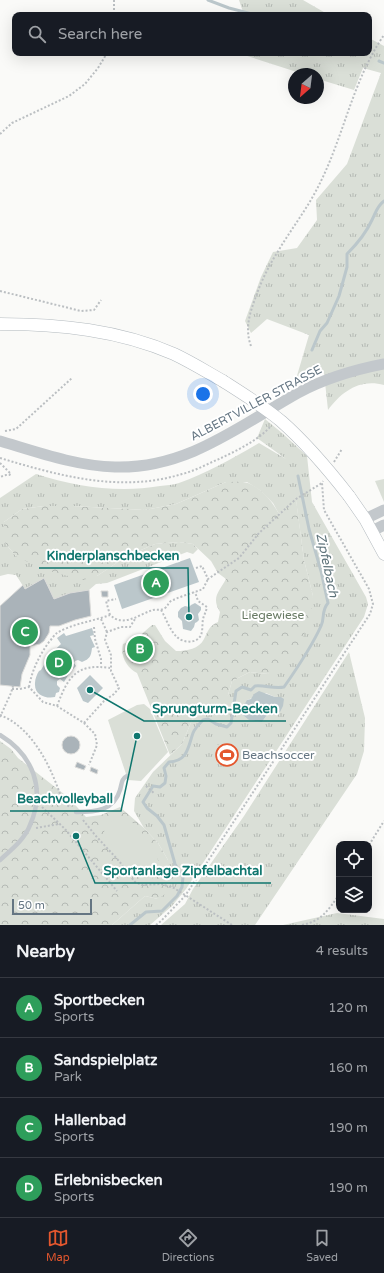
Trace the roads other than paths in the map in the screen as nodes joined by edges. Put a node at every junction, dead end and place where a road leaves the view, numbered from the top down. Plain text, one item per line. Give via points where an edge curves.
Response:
1 (0, 324) edge
2 (384, 364) edge
3 (0, 442) edge
4 (384, 510) edge
5 (365, 520) junction
6 (384, 524) edge
7 (372, 532) junction
8 (384, 554) edge
9 (0, 735) edge
10 (127, 776) dead end
11 (76, 812) road end
12 (0, 860) edge

1 - 5 main road, bridge via 77,327 127,338 174,355 223,381 280,421 320,461
2 - 3 street, ALBERTVILLER STRASSE via 351,371 300,392 230,434 196,451 168,461 143,466 115,467 60,458
4 - 5 street
5 - 7 main road
6 - 7 street
7 - 8 main road
9 - 12 lane via 9,740 26,760 38,791 30,826
10 - 11 lane via 122,780 118,798 110,806 103,810

